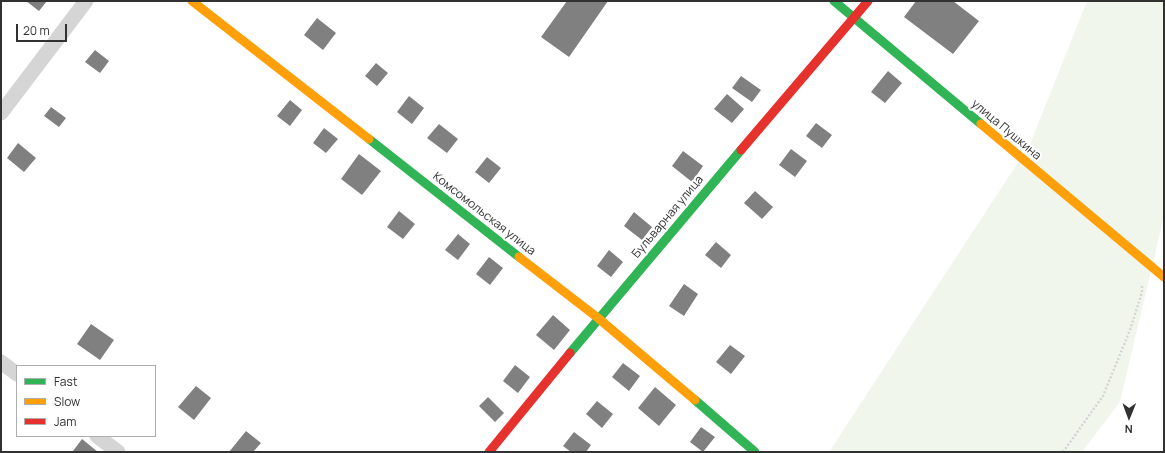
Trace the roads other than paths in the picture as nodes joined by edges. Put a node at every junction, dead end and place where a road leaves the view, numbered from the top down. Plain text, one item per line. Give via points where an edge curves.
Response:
1 (86, 1) edge
2 (192, 1) edge
3 (834, 1) edge
4 (868, 1) edge
5 (854, 18) junction
6 (1, 113) edge
7 (1164, 277) edge
8 (598, 318) junction
9 (1, 362) edge
10 (16, 373) edge
11 (98, 437) edge
12 (118, 452) edge
13 (489, 452) edge
14 (755, 452) edge

1 - 6 street
2 - 8 street, Комсомольская улица
3 - 5 street, улица Пушкина
4 - 5 street, Бульварная улица
5 - 7 street, улица Пушкина
5 - 8 street, Бульварная улица
8 - 13 street, Бульварная улица
8 - 14 street, Комсомольская улица
9 - 10 street
11 - 12 street

